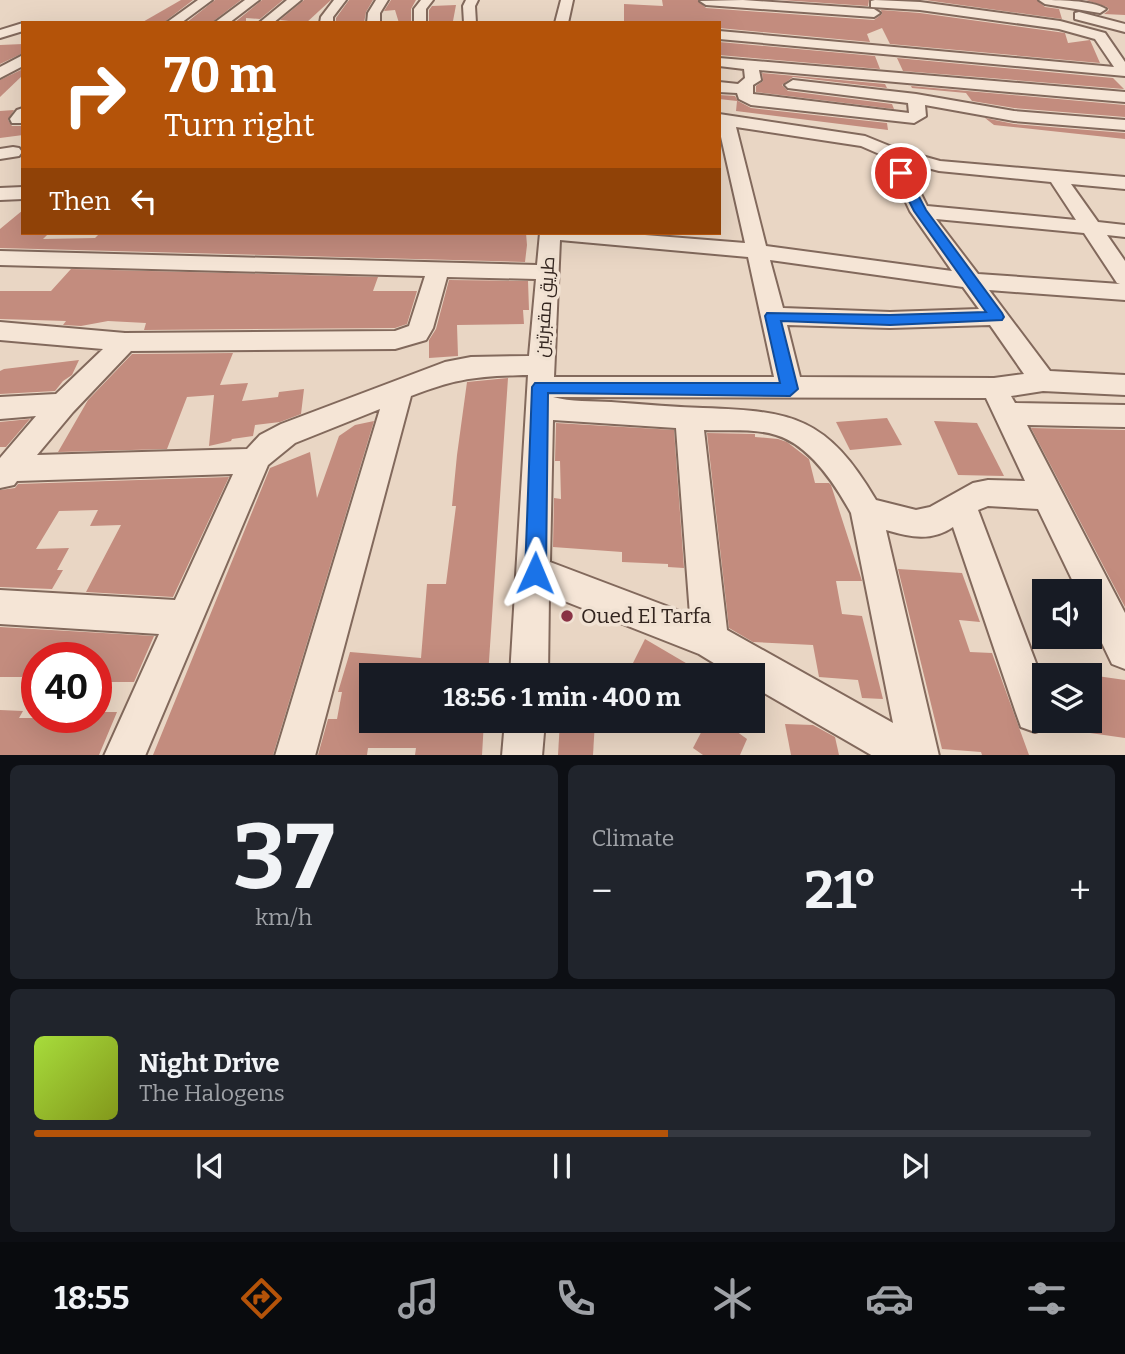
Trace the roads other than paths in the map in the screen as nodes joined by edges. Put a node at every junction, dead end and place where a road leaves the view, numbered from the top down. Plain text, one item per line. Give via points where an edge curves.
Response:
1 (206, 0) edge
2 (253, 0) edge
3 (295, 0) edge
4 (340, 0) edge
5 (382, 0) edge
6 (427, 0) edge
7 (472, 0) edge
8 (567, 0) edge
9 (1045, 0) edge
10 (706, 4) edge
11 (928, 8) junction
12 (1087, 12) junction
13 (876, 15) edge
14 (1125, 16) edge
15 (175, 21) edge
16 (223, 21) edge
17 (268, 21) edge
18 (324, 21) edge
19 (373, 21) edge
20 (420, 21) edge
21 (470, 21) edge
22 (562, 21) edge
23 (772, 25) dead end
24 (1125, 27) edge
25 (21, 28) edge
26 (721, 28) edge
27 (721, 28) edge
28 (0, 34) edge
29 (1100, 36) junction
30 (1125, 44) edge
31 (1006, 50) dead end
32 (886, 51) junction
33 (21, 60) edge
34 (721, 63) edge
35 (1018, 64) junction
36 (1125, 72) edge
37 (0, 74) edge
38 (750, 78) junction
39 (721, 86) edge
40 (1125, 97) edge
41 (916, 99) joint
42 (722, 120) edge
43 (1125, 125) edge
44 (891, 153) junction
45 (1057, 177) junction
46 (1125, 183) edge
47 (21, 193) edge
48 (0, 194) edge
49 (920, 211) junction
50 (1091, 228) junction
51 (1125, 231) edge
52 (550, 235) edge
53 (573, 235) edge
54 (756, 251) junction
55 (0, 258) edge
56 (438, 270) junction
57 (548, 272) junction
58 (1125, 278) edge
59 (971, 281) junction
60 (1125, 292) edge
61 (772, 316) junction
62 (997, 317) junction
63 (0, 331) edge
64 (125, 342) junction
65 (1043, 381) junction
66 (1125, 385) edge
67 (540, 386) junction
68 (790, 389) junction
69 (399, 390) junction
70 (1001, 401) junction
71 (63, 404) junction
72 (0, 408) edge
73 (1125, 416) edge
74 (690, 418) junction
75 (254, 461) junction
76 (4, 475) edge
77 (1049, 496) junction
78 (961, 506) junction
79 (866, 511) junction
80 (535, 573) junction
81 (0, 607) edge
82 (186, 618) junction
83 (710, 640) junction
84 (1125, 651) edge
85 (530, 663) edge
86 (1032, 705) edge
87 (525, 733) edge
88 (875, 745) edge
89 (124, 755) edge
90 (295, 755) edge
91 (522, 755) edge
92 (919, 755) edge

1 - 15 street
2 - 16 street
3 - 17 street
4 - 18 street
5 - 19 street
6 - 20 street via 420,9
7 - 21 street
8 - 22 street
9 - 12 street
10 - 13 street
11 - 12 street
11 - 13 street
11 - 29 street via 1000,23 1060,25
12 - 14 street
12 - 24 street
12 - 29 street
13 - 32 street
23 - 27 street
25 - 28 street
26 - 32 street
29 - 30 street
29 - 36 street
31 - 35 street
32 - 35 street
33 - 37 street
34 - 38 street
35 - 36 street
38 - 39 street
38 - 40 street
38 - 41 street via 745,96 751,100 914,118 918,116
41 - 43 street via 1014,116
42 - 44 street via 865,141
42 - 54 street
44 - 45 street via 939,166
44 - 49 street
45 - 46 street
45 - 50 street
47 - 48 street
49 - 50 street
49 - 59 street
50 - 51 street
50 - 58 street
52 - 57 street, طريق مقبرتين
53 - 54 street
54 - 59 street
54 - 61 street
55 - 56 street
56 - 57 street
56 - 64 street via 425,320 409,338
57 - 67 street, طريق مقبرتين
59 - 60 street
59 - 62 street
61 - 62 street
61 - 68 street
62 - 65 street
63 - 64 street
64 - 71 street
65 - 66 street
65 - 70 street
67 - 68 street
67 - 69 street via 458,369
67 - 74 street
67 - 80 street, طريق مقبرتين
68 - 70 street
69 - 75 street via 274,439
69 - 90 street
70 - 73 street
70 - 77 street
71 - 72 street
71 - 76 street
74 - 79 street via 780,425 807,438 856,492
74 - 83 street
75 - 76 street
75 - 82 street
77 - 78 street via 988,494
77 - 84 street
78 - 79 street via 936,521 916,524
78 - 86 street
79 - 92 street
80 - 83 street
80 - 85 street, طريق مقبرتين
81 - 82 street
82 - 89 street
83 - 88 street
87 - 91 street
88 - 92 street

